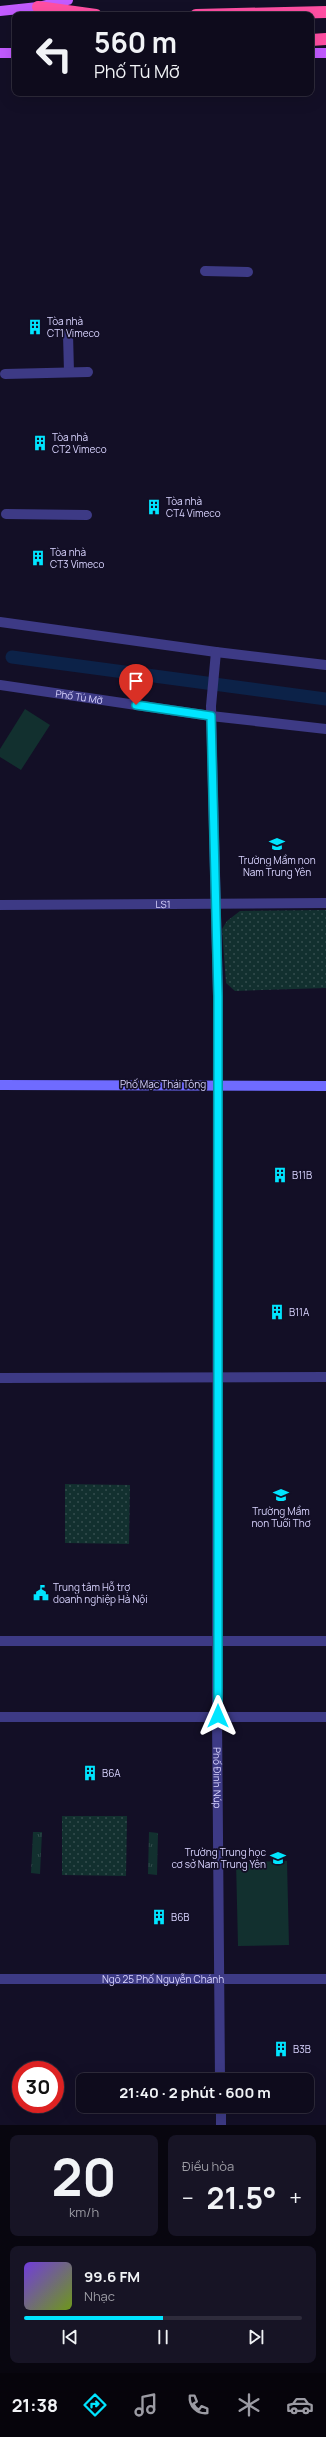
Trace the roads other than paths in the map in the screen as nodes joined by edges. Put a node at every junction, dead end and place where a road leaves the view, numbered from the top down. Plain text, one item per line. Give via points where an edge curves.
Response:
1 (68, 0) edge
2 (38, 7) junction
3 (0, 11) edge
4 (74, 12) edge
5 (314, 12) edge
6 (326, 12) edge
7 (314, 40) edge
8 (326, 40) edge
9 (0, 53) edge
10 (12, 53) edge
11 (314, 53) edge
12 (326, 53) edge
13 (205, 271) dead end
14 (248, 272) dead end
15 (68, 334) dead end
16 (69, 372) junction
17 (88, 372) dead end
18 (5, 374) dead end
19 (6, 514) dead end
20 (87, 515) dead end
21 (0, 622) edge
22 (216, 652) junction
23 (326, 664) edge
24 (0, 685) edge
25 (211, 711) junction
26 (326, 729) edge
27 (214, 903) junction
28 (326, 903) edge
29 (0, 905) edge
30 (218, 1084) junction
31 (0, 1085) edge
32 (326, 1086) edge
33 (326, 1377) edge
34 (0, 1378) edge
35 (217, 1378) junction
36 (0, 1641) edge
37 (217, 1641) junction
38 (326, 1641) edge
39 (218, 1716) junction
40 (0, 1717) edge
41 (326, 1717) edge
42 (0, 1979) edge
43 (326, 1979) edge
44 (220, 1980) junction
45 (220, 2073) edge
46 (221, 2113) edge
47 (221, 2125) edge

1 - 2 main road
2 - 3 main road
2 - 4 highway
5 - 6 highway
7 - 8 highway
9 - 10 main road
11 - 12 main road
13 - 14 street
15 - 16 street
16 - 17 street
16 - 18 street
19 - 20 street
21 - 22 street
22 - 23 street
22 - 25 street, Phố Đinh Núp
24 - 25 street, Phố Tú Mỡ
25 - 26 street, Phố Tú Mỡ
25 - 27 street, Phố Đinh Núp
27 - 28 street, LS1
27 - 29 street, LS1
27 - 30 street, Phố Đinh Núp
30 - 31 street, Phố Mạc Thái Tông
30 - 32 street, Phố Mạc Thái Tông
30 - 35 street, Phố Đinh Núp
33 - 35 street
34 - 35 street
35 - 37 street, Phố Đinh Núp
36 - 37 street
37 - 38 street
37 - 39 street, Phố Đinh Núp
39 - 40 street
39 - 41 street
39 - 44 street, Phố Đinh Núp
42 - 44 street, Ngõ 25 Phố Nguyễn Chánh
43 - 44 street, Ngõ 25 Phố Nguyễn Chánh
44 - 45 street, Phố Đinh Núp
46 - 47 street

